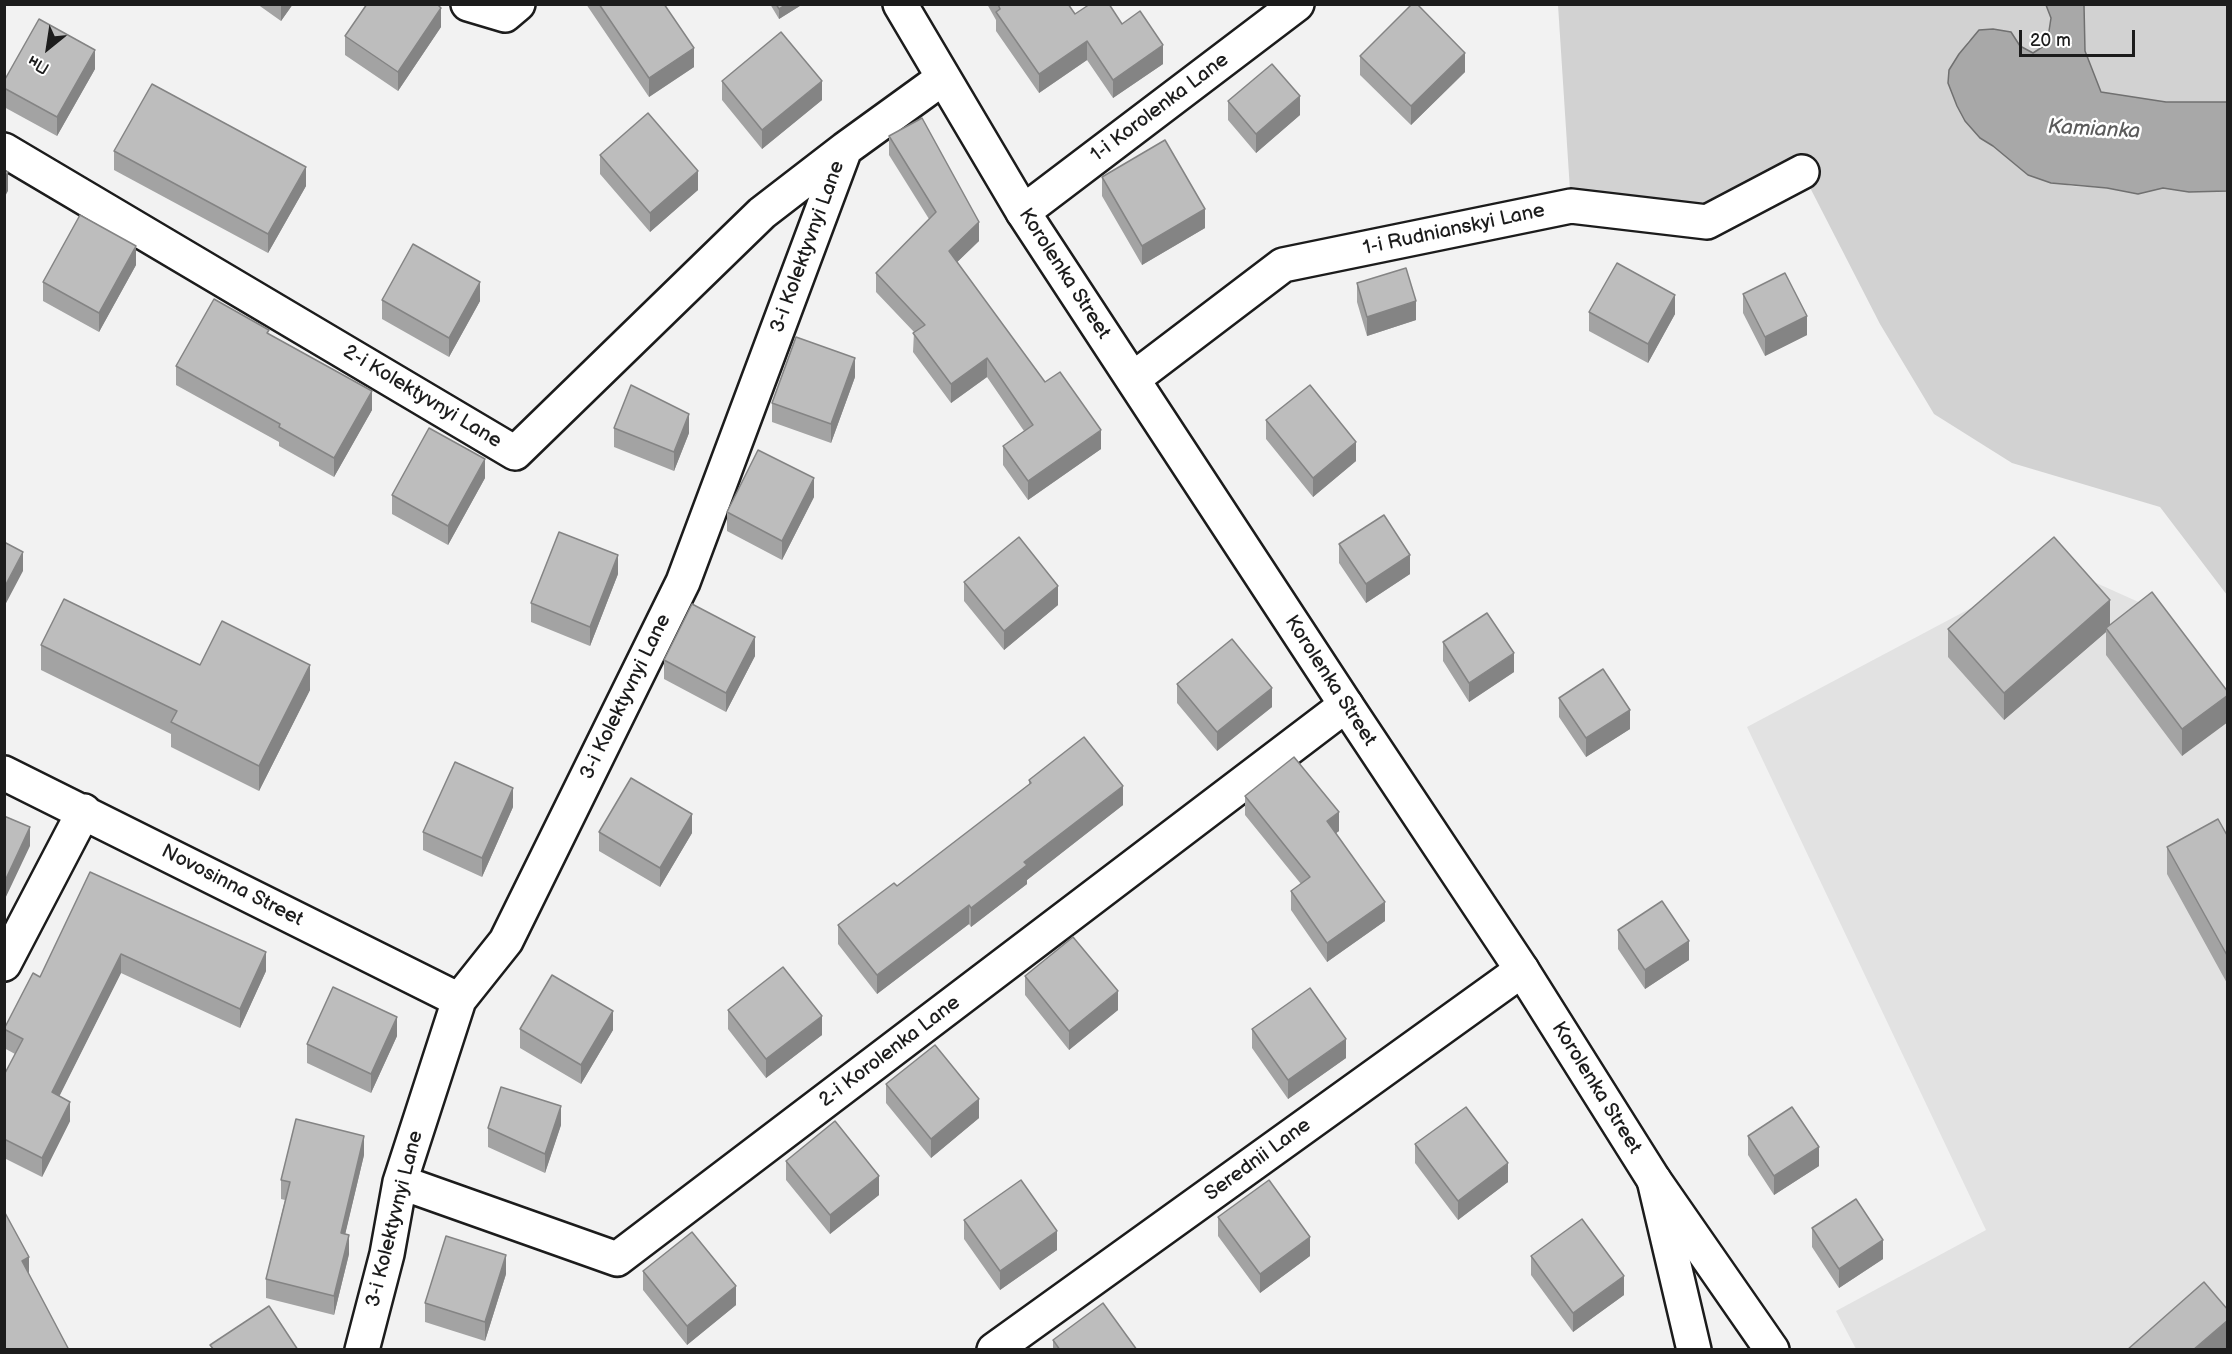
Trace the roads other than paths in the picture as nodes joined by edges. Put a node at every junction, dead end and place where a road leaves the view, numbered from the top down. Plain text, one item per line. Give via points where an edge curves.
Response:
1 (468, 4) edge
2 (518, 4) edge
3 (900, 4) edge
4 (1297, 4) edge
5 (942, 78) junction
6 (845, 149) junction
7 (4, 150) edge
8 (1802, 172) dead end
9 (1023, 212) junction
10 (1133, 379) junction
11 (1346, 705) junction
12 (4, 772) edge
13 (84, 811) junction
14 (4, 964) edge
15 (1522, 970) junction
16 (459, 1000) junction
17 (1654, 1180) junction
18 (400, 1182) junction
19 (362, 1350) edge
20 (994, 1350) edge
21 (1694, 1350) edge
22 (1772, 1350) edge

1 - 2 street via 505,15
3 - 5 street, Korolenka Street
4 - 9 street, 1-i Korolenka Lane
5 - 6 street, 3-i Kolektyvnyi Lane
5 - 9 street, Korolenka Street
6 - 7 street, 2-i Kolektyvnyi Lane via 762,213 515,453
6 - 16 street, 3-i Kolektyvnyi Lane via 683,582 506,941
8 - 10 street, 1-i Rudnianskyi Lane via 1707,222 1572,206 1283,265
9 - 10 street, Korolenka Street
10 - 11 street, Korolenka Street
11 - 15 street, Korolenka Street
11 - 18 street, 2-i Korolenka Lane via 617,1260
12 - 13 street, Novosinna Street
13 - 14 street
13 - 16 street, Novosinna Street
15 - 17 street, Korolenka Street
15 - 20 street, Serednii Lane
16 - 18 street, 3-i Kolektyvnyi Lane
17 - 21 street
17 - 22 street, Korolenka Street
18 - 19 street, 3-i Kolektyvnyi Lane via 387,1254

